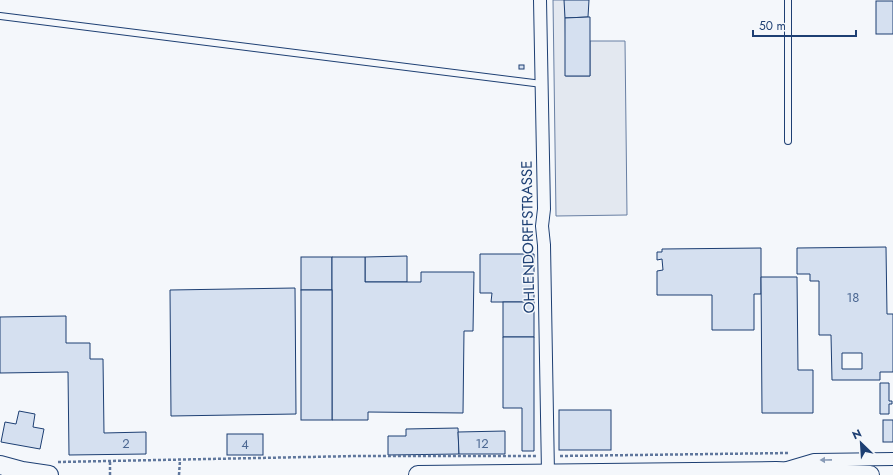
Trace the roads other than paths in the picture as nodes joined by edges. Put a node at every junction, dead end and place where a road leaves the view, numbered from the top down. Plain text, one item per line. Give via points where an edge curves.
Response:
1 (540, 0) edge
2 (788, 0) edge
3 (0, 16) edge
4 (542, 84) junction
5 (788, 141) dead end
6 (893, 459) edge
7 (548, 464) junction
8 (0, 465) edge
9 (53, 468) edge
10 (776, 471) junction
11 (418, 475) edge
12 (870, 475) edge

1 - 4 street, OHLENDORFFSTRASSE
2 - 5 lane
3 - 4 lane
4 - 7 street, OHLENDORFFSTRASSE via 542,226
6 -> 10 street via 814,460
7 - 10 main road
7 - 11 main road
8 - 9 main road via 22,471
10 - 12 main road

